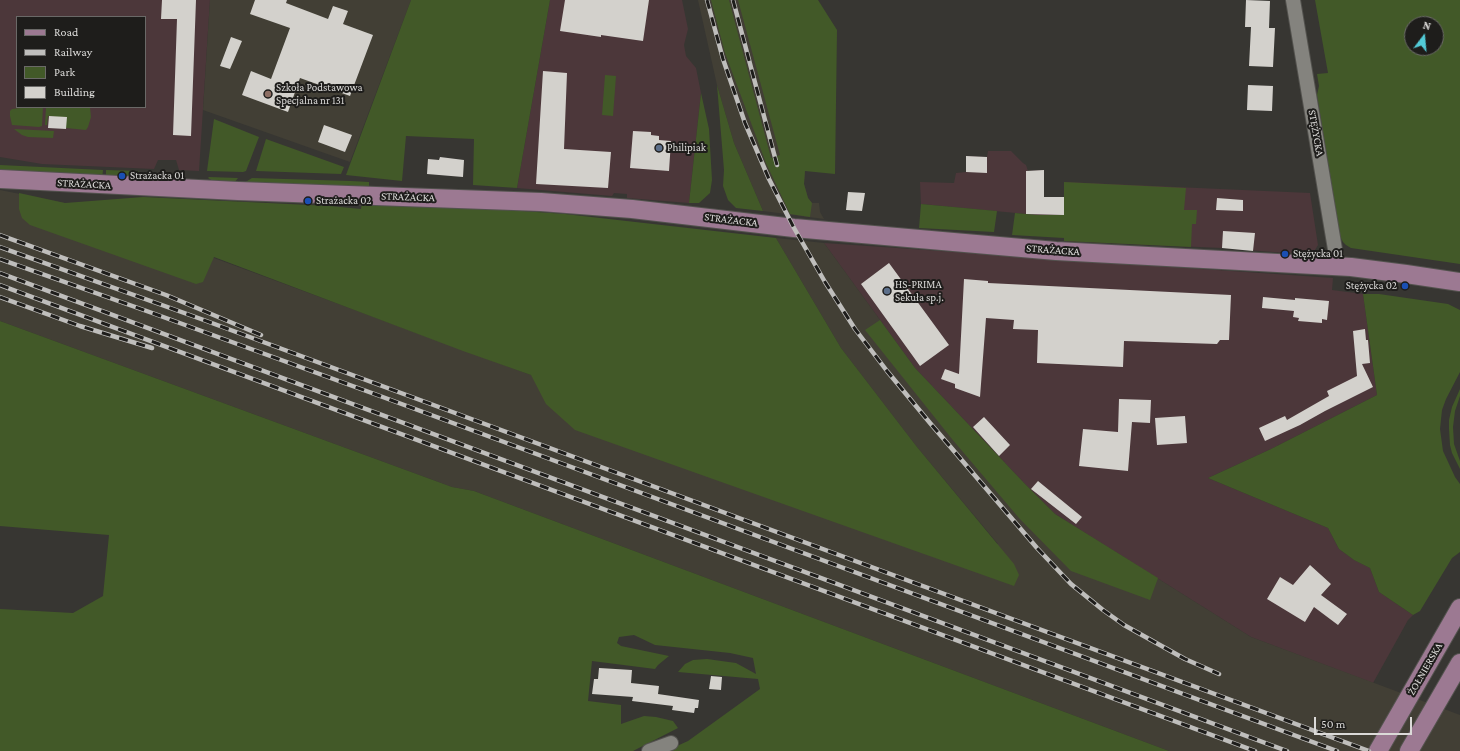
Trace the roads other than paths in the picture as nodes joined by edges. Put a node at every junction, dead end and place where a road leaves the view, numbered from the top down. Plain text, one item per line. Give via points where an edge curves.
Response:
1 (1293, 0) edge
2 (0, 179) edge
3 (1338, 266) junction
4 (1460, 282) edge
5 (1460, 608) edge
6 (1460, 662) edge
7 (671, 743) dead end
8 (649, 751) edge
9 (1378, 751) edge
10 (1409, 751) edge

1 - 3 street, STĘŻYCKA
2 - 3 main road, STRAŻACKA via 246,192 541,202 1056,251
3 - 4 main road, STRAŻACKA
5 - 9 main road, ŻOŁNIERSKA
6 - 10 main road
7 - 8 street

